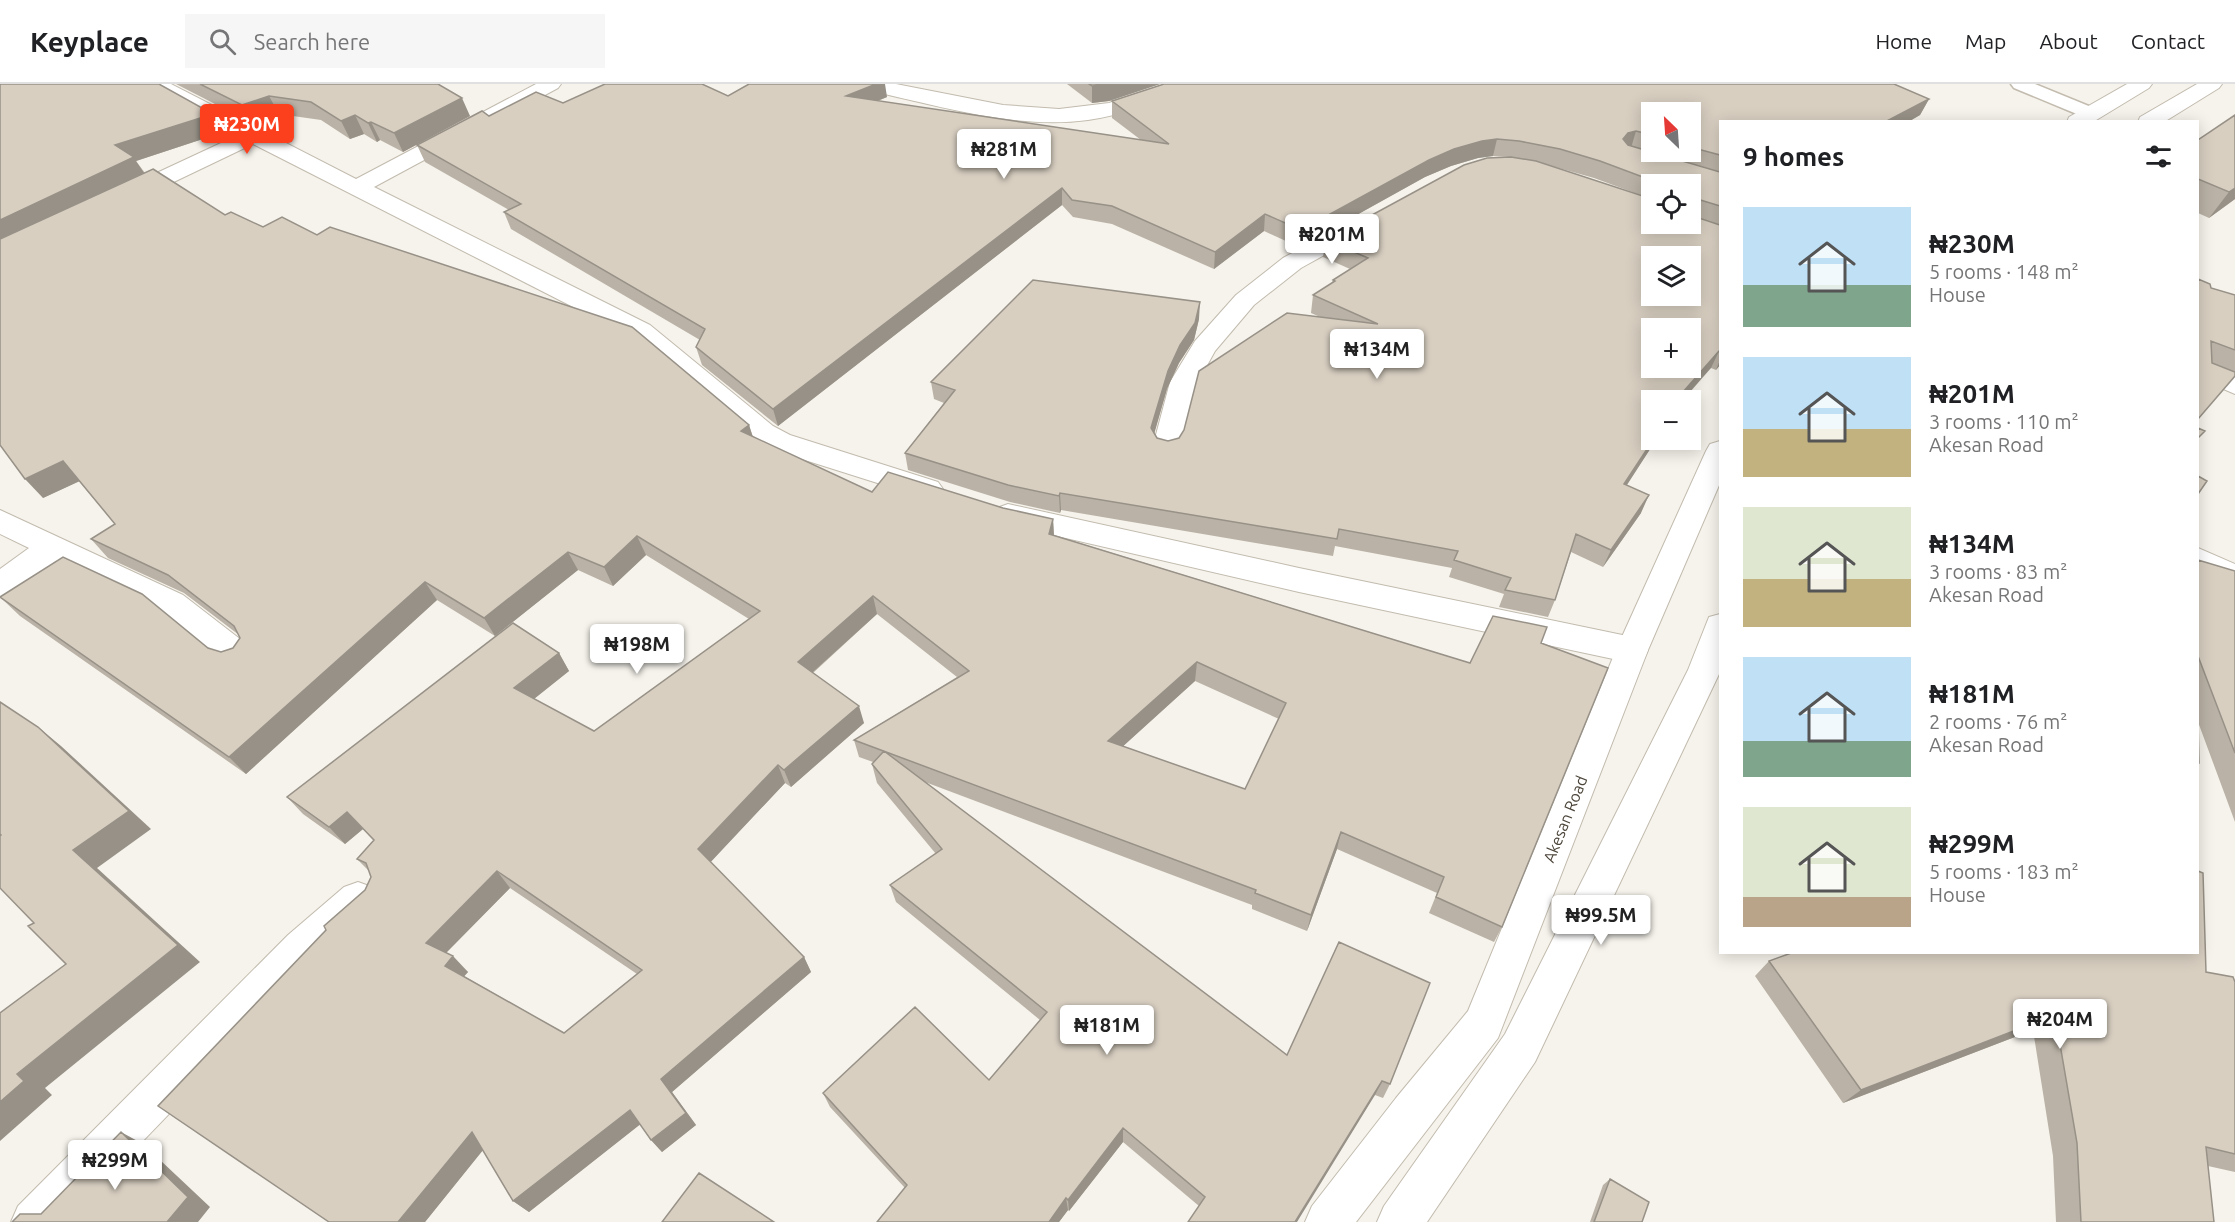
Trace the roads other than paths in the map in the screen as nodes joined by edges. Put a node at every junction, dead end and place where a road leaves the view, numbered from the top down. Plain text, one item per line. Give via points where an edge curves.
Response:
1 (156, 84) edge
2 (551, 84) edge
3 (866, 84) edge
4 (1186, 84) edge
5 (2020, 84) edge
6 (2142, 84) edge
7 (2212, 84) edge
8 (2083, 117) edge
9 (2151, 120) edge
10 (253, 136) junction
11 (358, 187) junction
12 (106, 206) edge
13 (1387, 211) edge
14 (2199, 368) edge
15 (2235, 385) edge
16 (1167, 446) edge
17 (1719, 453) edge
18 (951, 497) edge
19 (984, 507) edge
20 (0, 521) edge
21 (54, 546) junction
22 (2199, 560) edge
23 (2235, 578) edge
24 (0, 585) edge
25 (1719, 629) edge
26 (1632, 650) junction
27 (237, 655) edge
28 (366, 892) edge
29 (34, 1222) edge
30 (1328, 1222) edge
31 (1400, 1222) edge

1 - 10 street
2 - 11 street
3 - 4 street via 1043,115 1084,114 1120,107
5 - 8 lane
6 - 8 street
7 - 9 street
10 - 11 street
10 - 12 street
11 - 18 street via 641,331 763,433 780,442
13 - 16 street via 1292,263 1245,300 1204,347 1184,382
14 - 15 street
17 - 26 street, Akesan Road
19 - 26 street via 1276,575
20 - 21 street
21 - 24 street
21 - 27 street via 172,603
22 - 23 street
25 - 31 street via 1705,670 1520,1048
26 - 30 street, Akesan Road via 1483,1024
28 - 29 street via 302,948

